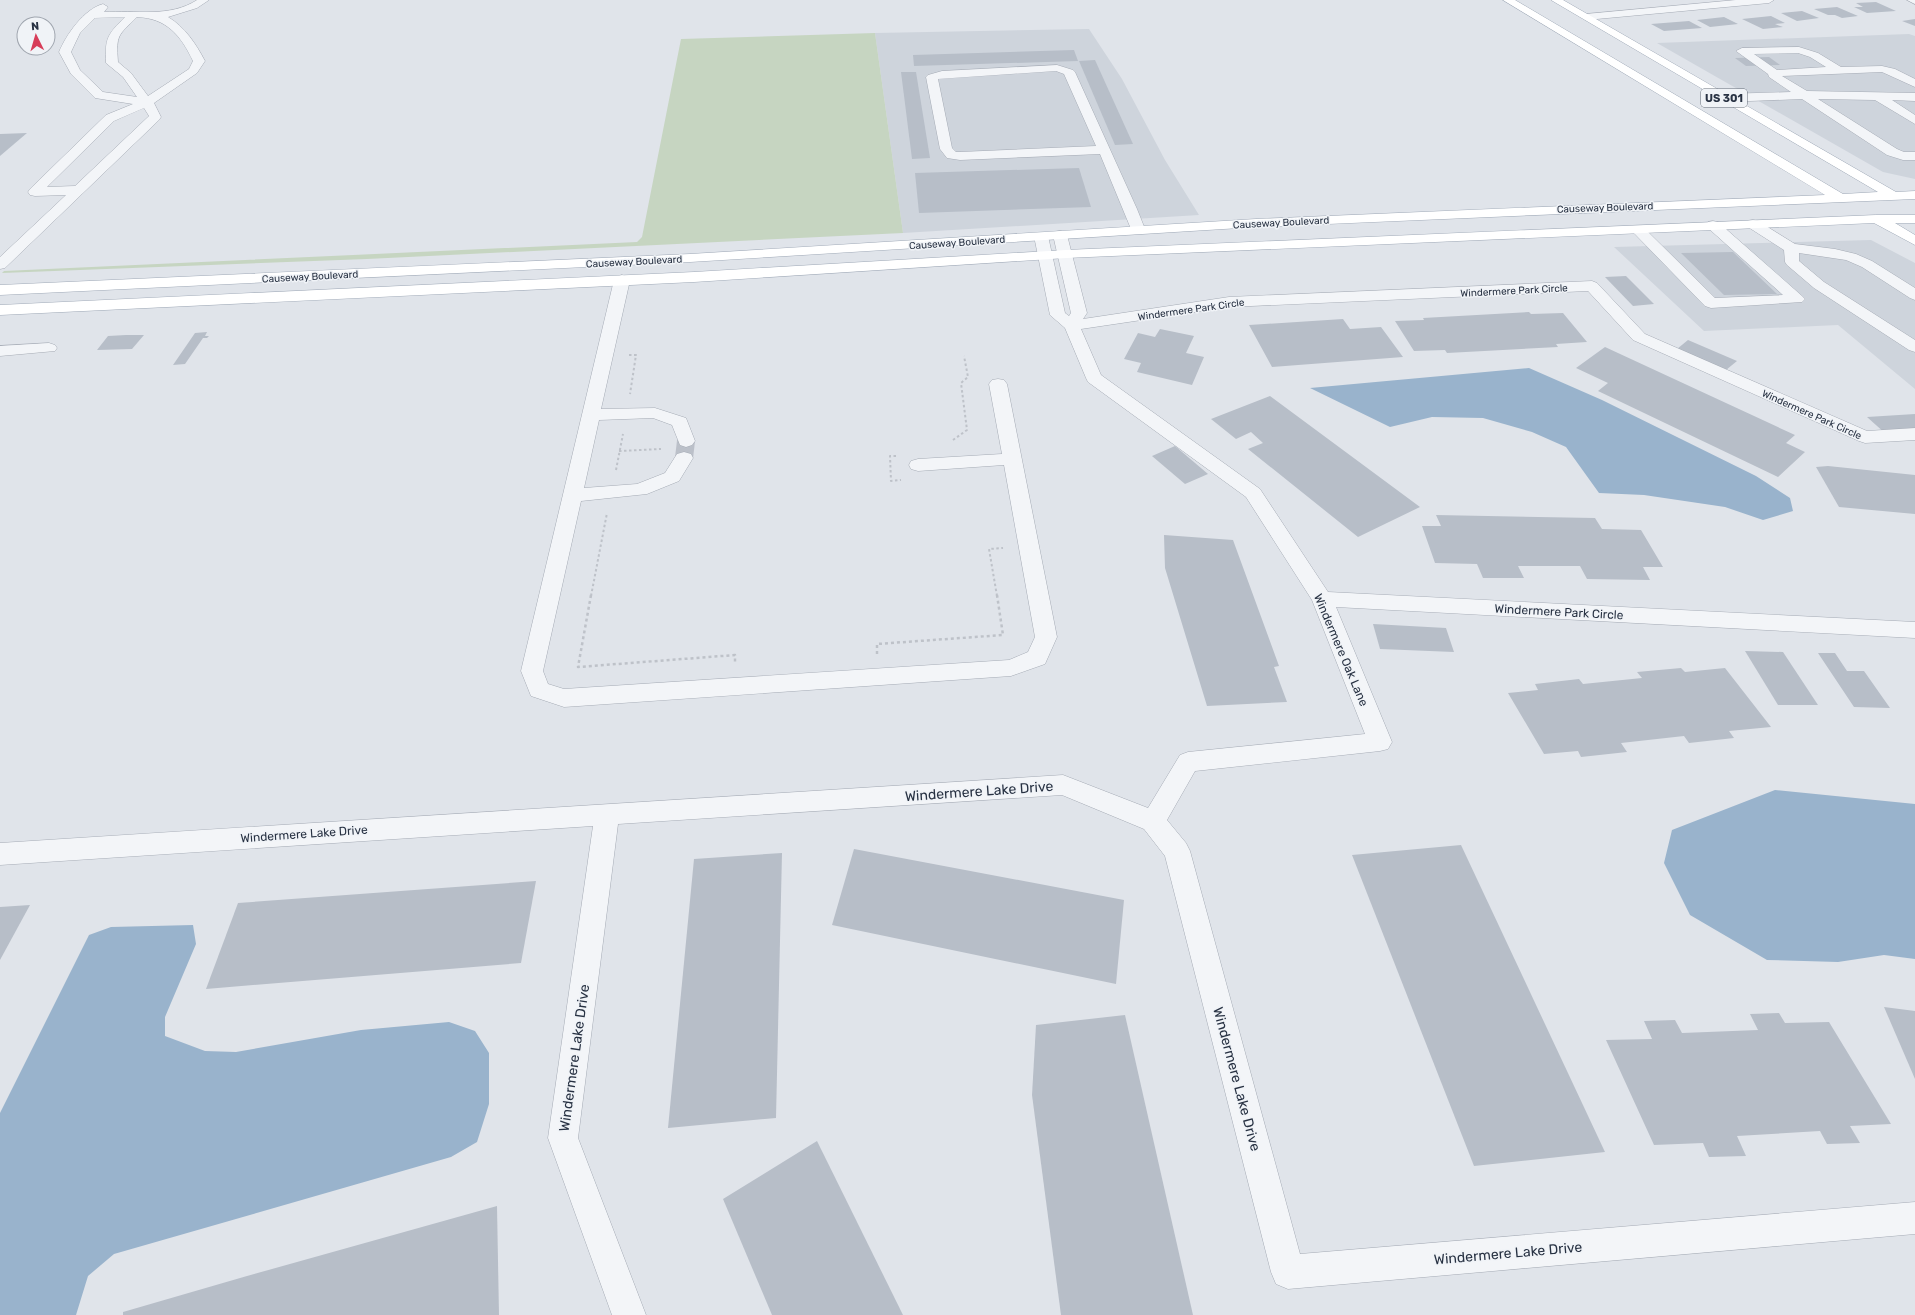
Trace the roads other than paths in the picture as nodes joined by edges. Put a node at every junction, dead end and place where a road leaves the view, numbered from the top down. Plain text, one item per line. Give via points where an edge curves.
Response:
1 (113, 0) edge
2 (204, 0) edge
3 (1508, 0) edge
4 (1526, 0) edge
5 (1769, 0) edge
6 (1912, 0) edge
7 (1915, 1) edge
8 (1536, 5) dead end
9 (1558, 5) edge
10 (1589, 5) dead end
11 (134, 14) junction
12 (93, 15) junction
13 (157, 16) junction
14 (1586, 17) junction
15 (1838, 70) junction
16 (1776, 74) junction
17 (1915, 85) edge
18 (1805, 95) junction
19 (1877, 96) junction
20 (1901, 96) junction
21 (1915, 97) edge
22 (1724, 98) junction
23 (147, 102) junction
24 (1915, 120) edge
25 (1104, 150) junction
26 (1915, 156) edge
27 (78, 190) junction
28 (1892, 195) junction
29 (1915, 195) edge
30 (1838, 197) junction
31 (1915, 206) edge
32 (1876, 218) junction
33 (1915, 219) edge
34 (1753, 224) junction
35 (1713, 226) junction
36 (1138, 229) junction
37 (1637, 229) junction
38 (1060, 235) junction
39 (1041, 236) junction
40 (1915, 241) edge
41 (1791, 248) junction
42 (1066, 254) junction
43 (1046, 255) junction
44 (0, 265) edge
45 (622, 280) junction
46 (0, 290) edge
47 (1915, 295) edge
48 (0, 310) edge
49 (1072, 326) junction
50 (1915, 347) edge
51 (49, 348) dead end
52 (0, 351) edge
53 (998, 384) dead end
54 (591, 415) junction
55 (1915, 434) edge
56 (1012, 459) junction
57 (918, 465) dead end
58 (573, 495) junction
59 (1322, 599) junction
60 (1915, 630) edge
61 (607, 814) junction
62 (1153, 820) junction
63 (0, 854) edge
64 (1915, 1218) edge
65 (629, 1315) edge

1 - 12 street
2 - 13 street via 185,9
3 - 30 main road, US 301
4 - 8 main road
5 - 14 street
6 - 7 street
9 - 10 street
9 - 14 main road, US 301
11 - 12 street
11 - 13 street
11 - 23 street via 111,41 112,63 127,75
12 - 23 street via 70,37 65,52 75,72 99,95
13 - 23 street via 168,22 191,44 199,61 194,71
14 - 22 main road, US 301
15 - 16 street
15 - 16 street via 1814,55 1798,50 1742,51
15 - 17 street via 1882,69 1891,71
16 - 18 street via 1773,75
17 - 20 street
18 - 19 street
18 - 22 street
18 - 26 street via 1892,152 1903,156
19 - 20 street
19 - 24 street
20 - 21 street
22 - 28 main road, US 301
23 - 27 street via 155,117
23 - 27 street via 110,118 35,192
25 - 25 street via 1069,72 1065,70 1057,68 942,74 932,77 946,149 952,155
25 - 36 street
27 - 44 street
28 - 29 main road, Causeway Boulevard
28 - 30 main road, Causeway Boulevard
28 - 31 main road, US 301
30 - 32 main road, US 301
30 - 36 main road, Causeway Boulevard
32 - 33 main road, Causeway Boulevard
32 - 34 main road, Causeway Boulevard
32 - 40 main road, US 301
34 - 35 main road, Causeway Boulevard
34 - 41 street
35 - 37 main road, Causeway Boulevard
35 - 37 street via 1796,299 1711,304
36 - 38 main road, Causeway Boulevard
37 - 42 main road, Causeway Boulevard
38 - 39 main road, Causeway Boulevard
38 - 42 street
39 - 43 street, Windermere Oak Lane
39 - 46 main road, Causeway Boulevard via 690,258
41 - 47 street via 1851,257 1867,264
41 - 50 street via 1792,262 1819,285
42 - 43 main road, Causeway Boulevard
42 - 49 street via 1079,313
43 - 45 main road, Causeway Boulevard
43 - 49 street, Windermere Oak Lane via 1058,315
45 - 48 main road, Causeway Boulevard
45 - 54 street
49 - 55 street, Windermere Park Circle via 1229,302 1592,286 1639,337 1864,437
49 - 59 street, Windermere Oak Lane via 1094,378 1253,492
51 - 52 street
53 - 56 street
54 - 58 street
54 - 58 street via 655,413 680,422 685,449 672,477 640,490
56 - 57 street
56 - 58 street via 1046,637 1036,658 1011,668 564,698 539,690 532,671
59 - 60 street, Windermere Park Circle
59 - 62 street, Windermere Oak Lane via 1380,742 1188,762
61 - 62 street, Windermere Lake Drive via 1063,785
61 - 63 street, Windermere Lake Drive
61 - 65 street, Windermere Lake Drive via 563,1138
62 - 64 street, Windermere Lake Drive via 1177,852 1288,1272

